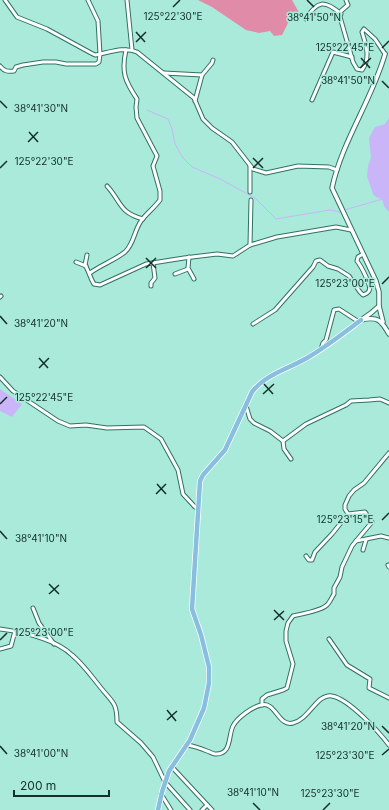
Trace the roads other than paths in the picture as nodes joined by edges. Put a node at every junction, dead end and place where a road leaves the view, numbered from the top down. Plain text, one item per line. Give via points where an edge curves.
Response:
1 (5, 0) edge
2 (88, 0) edge
3 (127, 0) edge
4 (346, 0) edge
5 (340, 14) junction
6 (306, 19) dead end
7 (126, 50) junction
8 (132, 50) junction
9 (100, 54) junction
10 (385, 54) joint
11 (352, 57) junction
12 (213, 60) dead end
13 (0, 66) edge
14 (164, 73) junction
15 (202, 75) junction
16 (312, 100) dead end
17 (195, 101) junction
18 (250, 166) junction
19 (337, 170) junction
20 (107, 186) dead end
21 (250, 192) dead end
22 (251, 200) dead end
23 (143, 219) junction
24 (351, 230) junction
25 (250, 245) junction
26 (363, 254) junction
27 (87, 255) dead end
28 (190, 257) junction
29 (76, 262) dead end
30 (153, 263) junction
31 (86, 266) junction
32 (188, 269) junction
33 (90, 273) junction
34 (175, 274) dead end
35 (194, 279) dead end
36 (151, 286) dead end
37 (379, 306) junction
38 (360, 321) junction
39 (383, 323) junction
40 (254, 324) dead end
41 (389, 334) edge
42 (321, 349) junction
43 (0, 377) edge
44 (389, 403) edge
45 (246, 406) junction
46 (283, 441) junction
47 (389, 453) edge
48 (291, 459) dead end
49 (198, 508) junction
50 (348, 514) junction
51 (389, 538) edge
52 (366, 540) junction
53 (356, 541) junction
54 (363, 550) dead end
55 (306, 556) dead end
56 (33, 608) dead end
57 (0, 629) edge
58 (15, 631) junction
59 (328, 639) dead end
60 (54, 644) junction
61 (0, 649) edge
62 (389, 698) edge
63 (262, 705) junction
64 (186, 745) junction
65 (389, 745) edge
66 (172, 767) junction
67 (165, 782) junction
68 (161, 794) junction
69 (207, 805) junction
70 (158, 810) edge
71 (171, 810) edge
72 (190, 810) edge
73 (202, 810) edge
74 (212, 810) edge

1 - 9 street via 17,17 47,29 91,53
2 - 9 street via 98,21
3 - 8 street
4 - 5 street via 348,5
5 - 6 street via 330,4 324,3 315,6
5 - 11 street
7 - 8 street
7 - 9 street
7 - 23 street via 123,66 126,80 137,100 137,118 157,156 153,166 160,200
8 - 14 street
9 - 13 street via 99,62 90,65 42,62 16,67 14,71 9,72
10 - 11 street via 375,39 364,30 362,32 367,64 362,70 357,69
10 - 19 street via 372,92
11 - 16 street via 334,52
12 - 15 street
14 - 15 street
14 - 17 street
15 - 17 street
17 - 18 street via 203,119 232,142
18 - 19 street via 266,173 298,166 329,167
18 - 21 street
19 - 24 street via 332,188
20 - 23 street via 126,212
22 - 25 street
23 - 33 street via 125,252
24 - 25 street via 336,227 277,237
24 - 26 street
25 - 28 street via 233,256 217,254
26 - 37 street via 376,281
26 - 40 street via 357,261 369,287 367,293 360,292 350,276 320,260 316,261 275,310
27 - 31 street
28 - 30 street
28 - 32 street
29 - 31 street
30 - 33 street via 100,285 94,284
30 - 36 street via 155,278
31 - 33 street
32 - 34 street
32 - 35 street
37 - 38 street
37 - 39 street
38 - 39 street via 375,318
38 - 42 main road
38 - 42 street via 339,309 334,310
39 - 41 street
42 - 45 main road via 264,379 252,392
43 - 49 street via 13,391 70,426 144,426 161,439 178,470 183,494
44 - 46 street via 380,399 351,401 306,424
45 - 46 street via 254,423
45 - 49 main road via 225,450 202,475
46 - 48 street via 284,449
47 - 50 street via 364,483 348,496 345,505
49 - 64 main road via 192,609 209,667 209,683 204,708
50 - 53 street via 365,512 372,522
50 - 55 street via 315,552 312,560
51 - 52 street via 381,536
52 - 53 street
52 - 54 street
53 - 63 street via 342,567 334,594 328,604 292,616 290,619 286,641 293,664 287,688 267,695 262,699
56 - 60 street
57 - 58 street
58 - 60 street
58 - 61 street via 11,646
59 - 62 street via 347,665 370,679 369,688
60 - 67 street via 72,654 113,700 117,722 153,757
63 - 64 street via 236,721 230,733 229,745 223,753 215,754
63 - 65 street via 267,705 281,720 292,723 298,721 320,699 332,696 360,714
64 - 66 main road
66 - 67 main road
66 - 69 street
67 - 68 main road
67 - 72 street
68 - 70 main road
68 - 71 street
69 - 73 street
69 - 74 street

